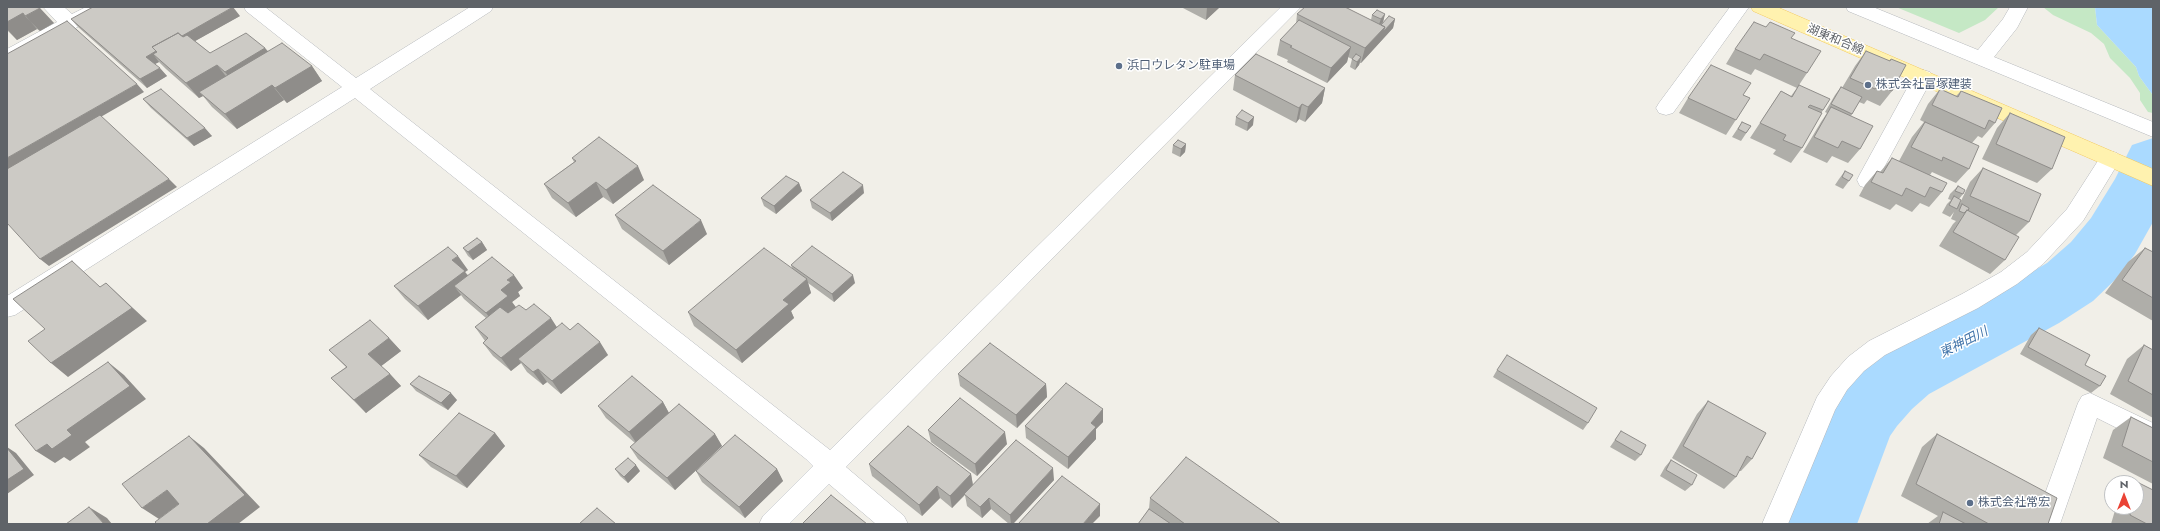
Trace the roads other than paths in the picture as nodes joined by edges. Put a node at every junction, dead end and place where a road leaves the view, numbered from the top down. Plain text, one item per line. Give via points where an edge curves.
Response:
1 (52, 7) edge
2 (101, 7) edge
3 (253, 7) edge
4 (484, 7) edge
5 (1292, 7) edge
6 (1740, 7) edge
7 (1760, 7) edge
8 (1856, 7) edge
9 (2019, 7) edge
10 (70, 23) junction
11 (7, 57) edge
12 (1981, 59) junction
13 (1923, 77) junction
14 (356, 88) junction
15 (1666, 108) dead end
16 (2153, 130) edge
17 (2116, 162) junction
18 (2153, 178) edge
19 (1867, 180) dead end
20 (7, 308) edge
21 (2153, 435) edge
22 (829, 467) junction
23 (772, 524) edge
24 (896, 524) edge
25 (1775, 524) edge
26 (2048, 524) edge

1 - 10 street
2 - 10 street
3 - 14 street
4 - 14 street
5 - 22 street
6 - 15 street
7 - 13 main road, 湖東和合線
8 - 12 street
9 - 12 street via 2010,23
10 - 11 street
12 - 16 street
13 - 17 main road, 湖東和合線
13 - 19 street
14 - 20 street
14 - 22 street via 815,451
17 - 18 main road, 湖東和合線
17 - 25 street via 2075,215 2035,258 2009,278 1970,301 1877,348 1852,369 1825,404
21 - 26 street via 2090,403
22 - 23 street
22 - 24 street via 844,483

